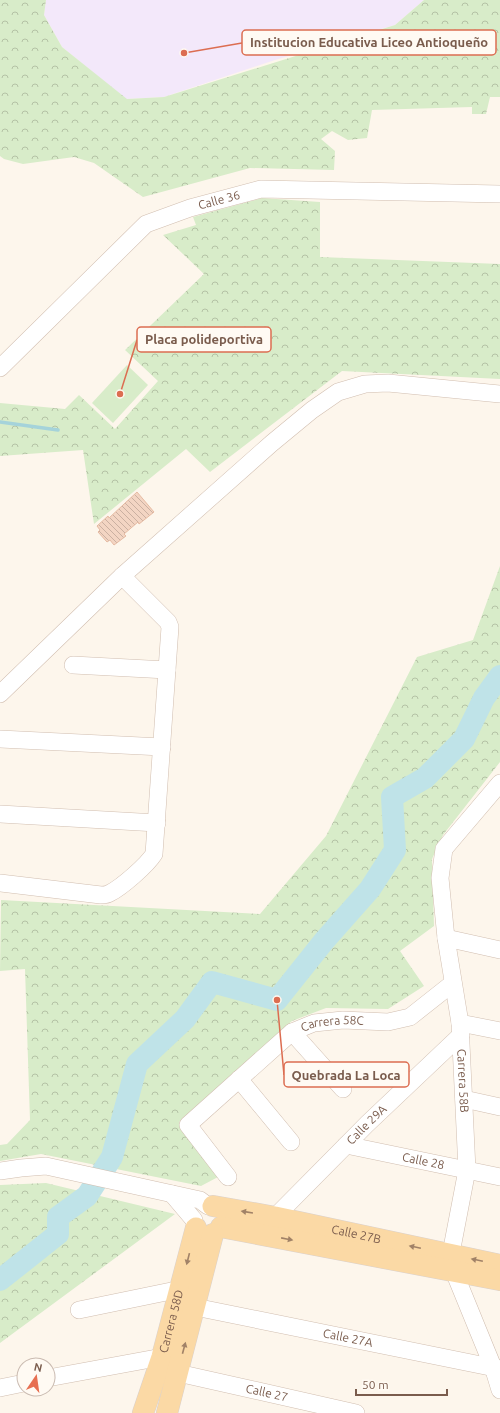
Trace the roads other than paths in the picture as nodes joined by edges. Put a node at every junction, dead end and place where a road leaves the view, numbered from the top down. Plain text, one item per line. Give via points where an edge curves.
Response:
1 (500, 194) edge
2 (0, 368) edge
3 (500, 394) edge
4 (122, 576) junction
5 (73, 665) dead end
6 (167, 670) junction
7 (0, 694) edge
8 (0, 739) edge
9 (162, 747) junction
10 (500, 783) edge
11 (0, 814) edge
12 (156, 823) junction
13 (0, 883) edge
14 (446, 938) junction
15 (500, 950) edge
16 (453, 983) junction
17 (461, 1029) junction
18 (500, 1031) edge
19 (292, 1032) junction
20 (239, 1079) junction
21 (343, 1089) dead end
22 (464, 1099) junction
23 (500, 1107) edge
24 (291, 1142) dead end
25 (346, 1145) junction
26 (467, 1170) junction
27 (0, 1171) edge
28 (228, 1177) dead end
29 (500, 1177) edge
30 (275, 1217) junction
31 (208, 1220) junction
32 (454, 1263) junction
33 (500, 1265) edge
34 (500, 1280) edge
35 (181, 1289) junction
36 (195, 1307) junction
37 (79, 1310) dead end
38 (162, 1357) junction
39 (496, 1368) edge
40 (178, 1373) junction
41 (56, 1377) edge
42 (16, 1385) edge
43 (0, 1388) edge
44 (500, 1390) edge
45 (145, 1413) edge
46 (161, 1413) edge
47 (167, 1413) edge
48 (356, 1413) edge

1 - 2 street, Calle 36 via 261,189 190,208 146,224
3 - 4 street via 388,383 365,384 338,392 272,443
4 - 6 street via 168,622 170,627
4 - 7 street
5 - 6 street
6 - 9 street
8 - 9 street
9 - 12 street
10 - 14 street, Carrera 58B via 444,849 440,878
11 - 12 street
12 - 13 street via 154,854 109,894
14 - 15 street
14 - 16 street, Carrera 58B
16 - 17 street, Carrera 58B
16 - 19 street, Carrera 58C via 410,1017 388,1022 342,1020 314,1023
17 - 18 street
17 - 22 street, Carrera 58B
17 - 25 street, Calle 29A
19 - 20 street, Carrera 58C
19 - 21 street
20 - 24 street
20 - 28 street, Carrera 58C via 188,1125
22 - 23 street
22 - 26 street, Carrera 58B
25 - 26 street, Calle 28
25 - 30 street, Calle 29A
26 - 29 street, Calle 28
26 - 32 street, Carrera 58B via 452,1248
27 - 31 street, Calle 27B via 46,1166 200,1200
30 -> 31 main road, Calle 27B
32 -> 30 main road, Calle 27B
31 -> 32 main road, Calle 27B
31 -> 35 main road, Carrera 58D
31 - 36 main road, Carrera 58D
33 -> 32 main road, Calle 27B
32 - 34 main road, Calle 27B
32 - 39 street, Carrera 58B via 457,1279
35 - 37 street
35 - 38 main road, Carrera 58D
36 - 39 street, Calle 27A
40 -> 36 main road, Carrera 58D
38 - 41 street
38 - 45 main road, Carrera 58D
39 - 44 street, Carrera 58B
40 - 47 main road, Carrera 58D
40 - 48 street, Calle 27
42 - 43 street
45 - 46 main road

